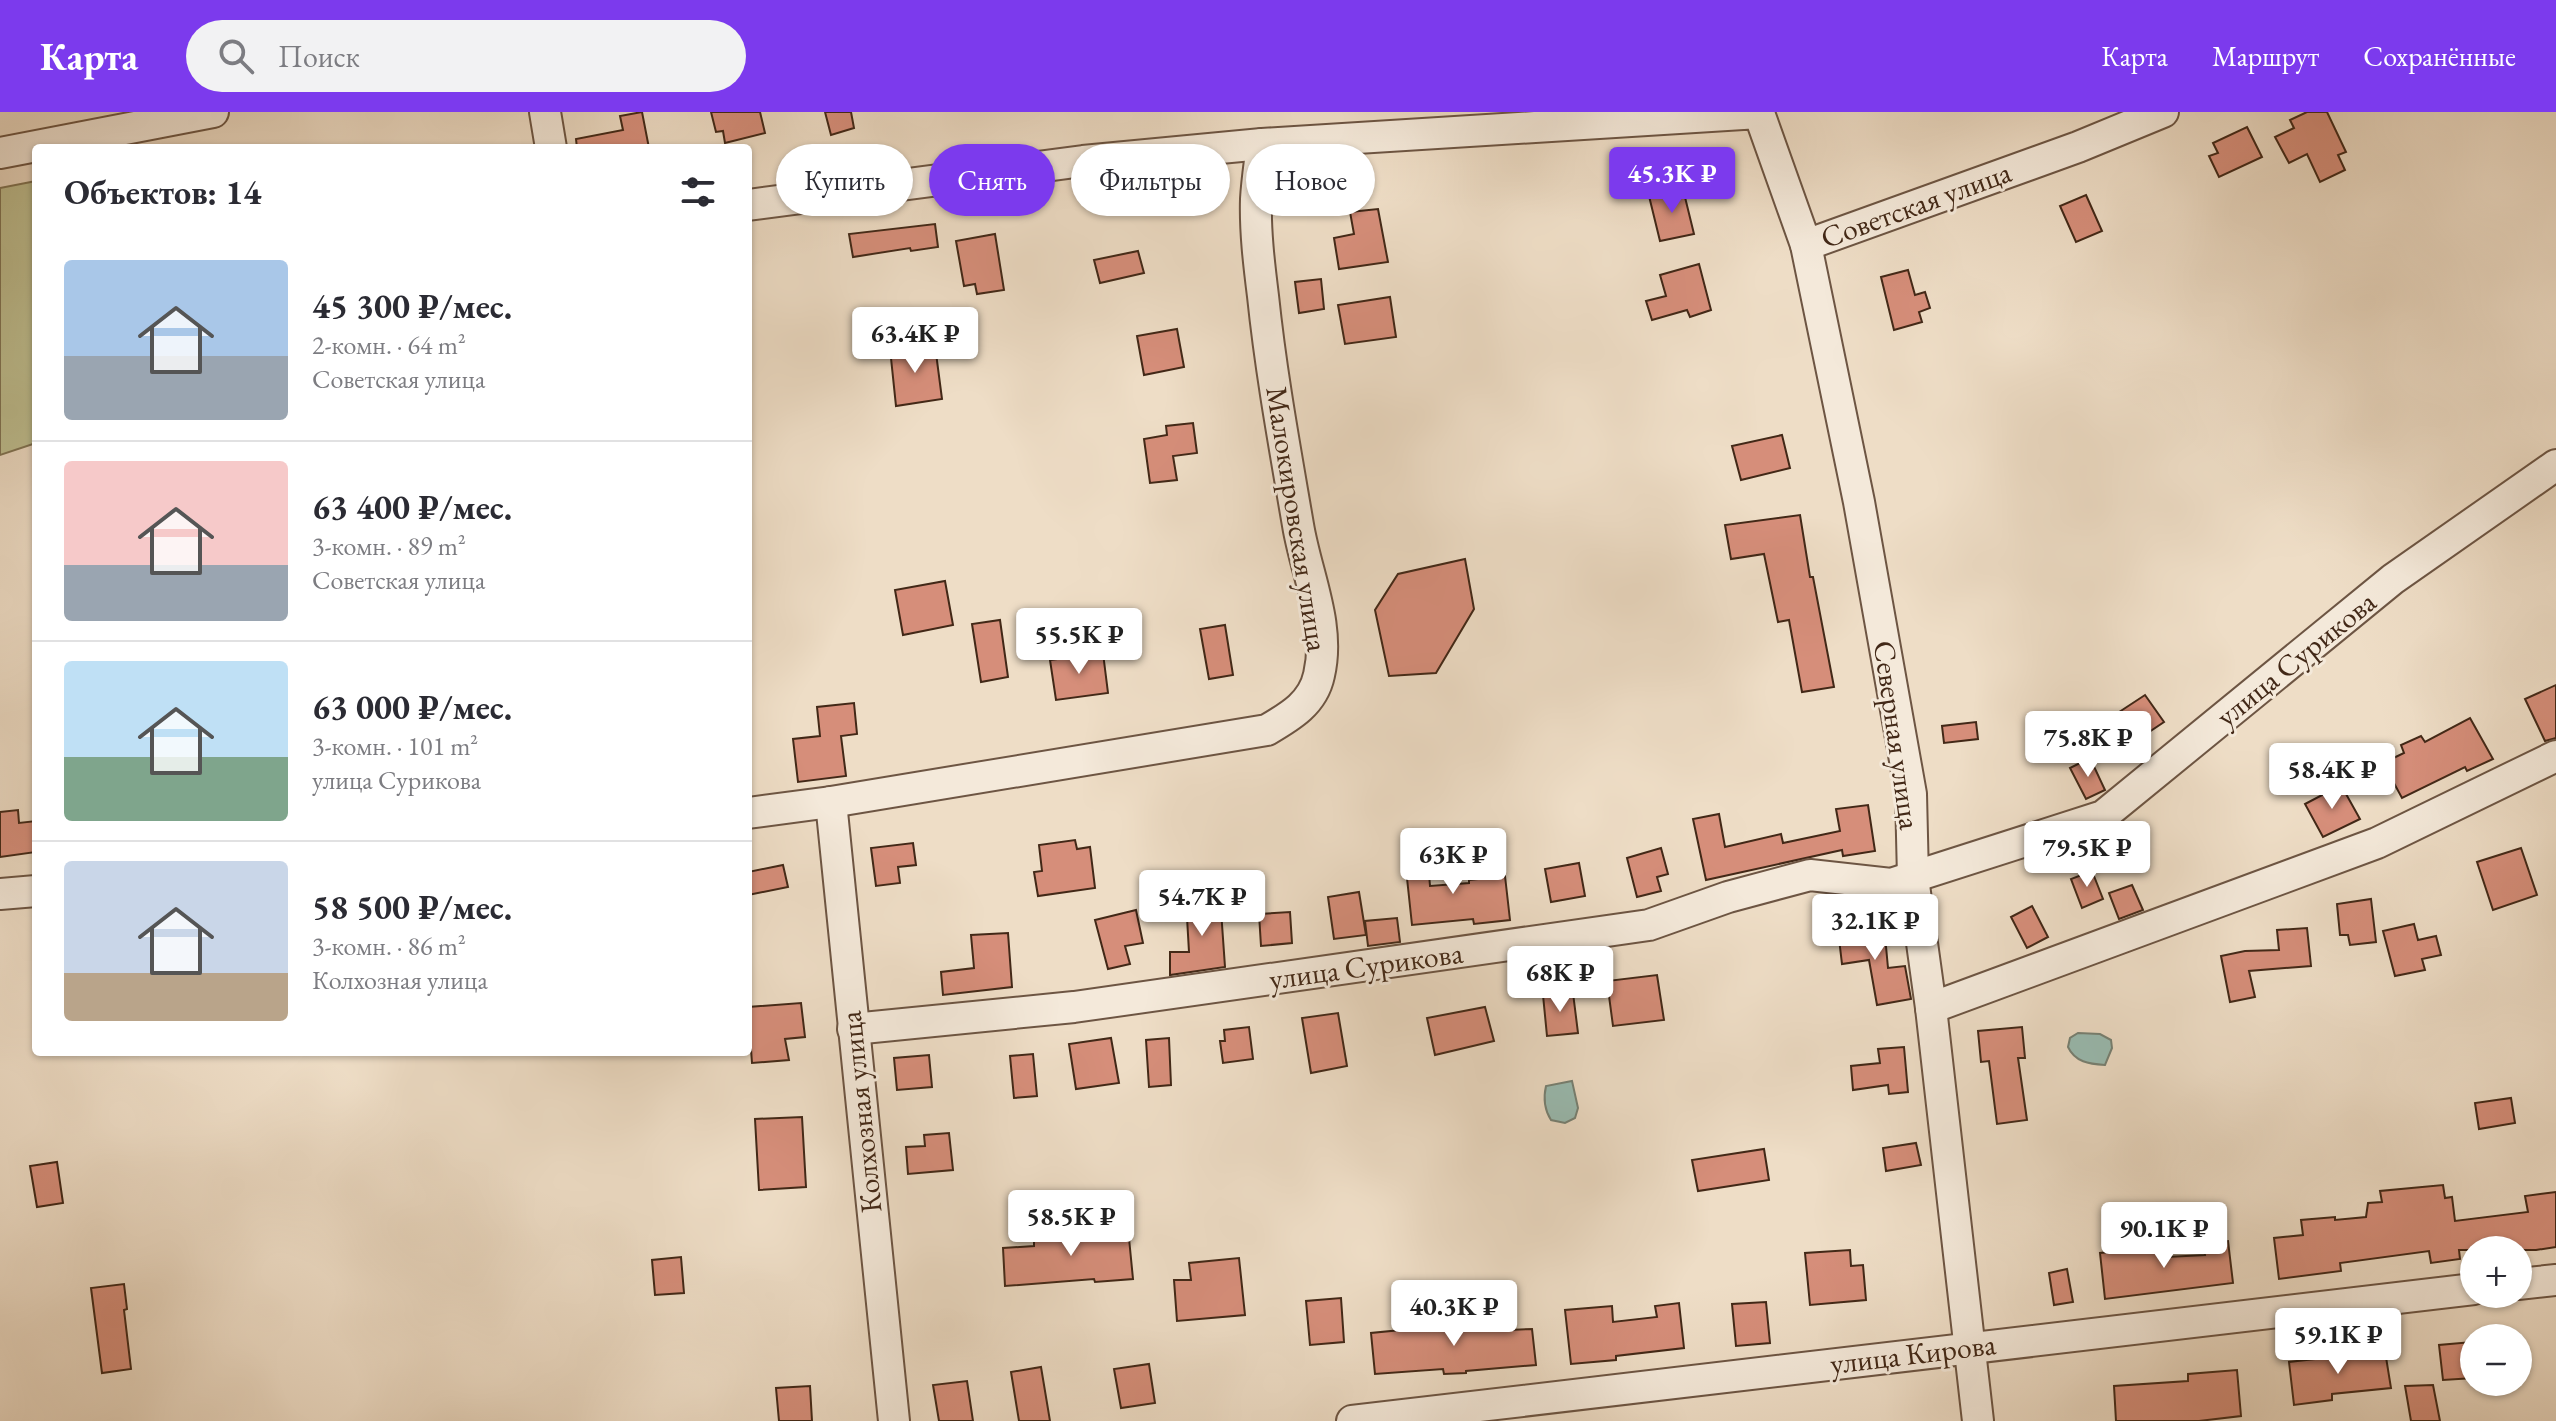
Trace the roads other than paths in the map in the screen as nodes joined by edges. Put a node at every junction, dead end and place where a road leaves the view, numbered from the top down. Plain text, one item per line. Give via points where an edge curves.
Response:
1 (213, 112) edge
2 (545, 112) edge
3 (1759, 112) edge
4 (2163, 112) edge
5 (47, 144) edge
6 (550, 144) edge
7 (1262, 144) edge
8 (1246, 146) edge
9 (32, 147) edge
10 (0, 153) edge
11 (752, 204) edge
12 (1256, 216) edge
13 (1806, 245) junction
14 (2556, 465) edge
15 (2556, 756) edge
16 (831, 802) junction
17 (752, 812) edge
18 (1913, 878) junction
19 (32, 891) edge
20 (0, 894) edge
21 (1931, 1008) junction
22 (853, 1029) junction
23 (2556, 1280) edge
24 (2532, 1283) edge
25 (2460, 1291) edge
26 (1969, 1347) junction
27 (894, 1421) edge
28 (1352, 1421) edge
29 (1978, 1421) edge

1 - 5 street
2 - 6 street
3 - 7 street, Советская улица
3 - 13 street, Советская улица
4 - 13 street, Советская улица
8 - 11 street, Советская улица
9 - 10 street
12 - 16 street, Малокировская улица via 1267,338 1298,530 1318,609 1323,652 1312,694 1295,714 1267,730
13 - 18 street, Северная улица via 1911,794
14 - 18 street, улица Сурикова via 2393,579 2103,816
15 - 21 street via 2377,843
16 - 17 street, Малокировская улица
16 - 22 street, Колхозная улица
18 - 21 street, Северная улица
18 - 22 street, улица Сурикова via 1891,884 1810,875 1649,925 1074,1007
19 - 20 street
21 - 26 street, Северная улица
22 - 27 street, Колхозная улица
23 - 24 street
25 - 26 street, улица Кирова
26 - 28 street, улица Кирова
26 - 29 street, Северная улица

